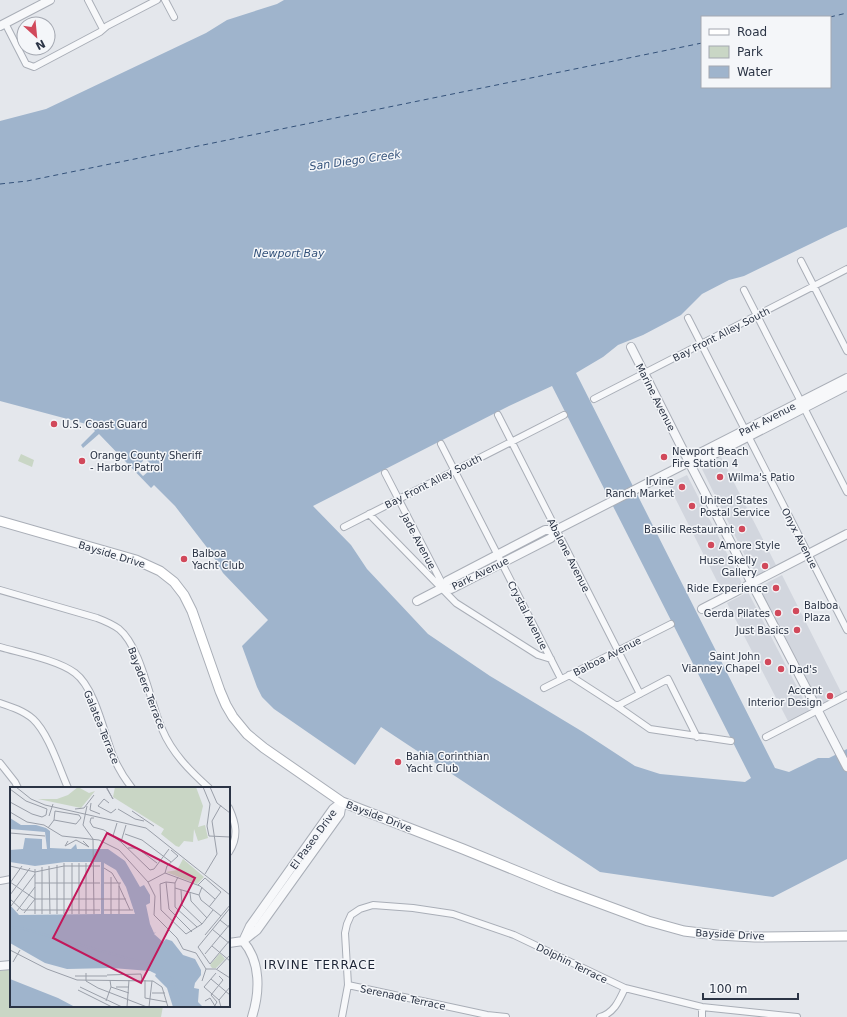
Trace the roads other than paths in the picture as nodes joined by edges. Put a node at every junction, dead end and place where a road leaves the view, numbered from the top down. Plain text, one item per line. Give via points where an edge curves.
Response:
1 (50, 0) edge
2 (88, 0) edge
3 (157, 0) edge
4 (165, 0) edge
5 (174, 17) dead end
6 (2, 25) edge
7 (103, 29) junction
8 (801, 261) dead end
9 (847, 269) edge
10 (814, 286) junction
11 (744, 290) dead end
12 (757, 316) junction
13 (688, 318) dead end
14 (701, 344) junction
15 (631, 347) dead end
16 (847, 351) edge
17 (644, 374) junction
18 (847, 378) edge
19 (847, 386) edge
20 (594, 399) dead end
21 (803, 404) junction
22 (564, 414) dead end
23 (498, 415) dead end
24 (747, 433) junction
25 (511, 441) junction
26 (441, 444) dead end
27 (689, 462) junction
28 (454, 470) junction
29 (384, 473) dead end
30 (847, 492) edge
31 (398, 499) junction
32 (370, 514) junction
33 (0, 520) edge
34 (344, 526) dead end
35 (556, 530) junction
36 (847, 534) edge
37 (808, 554) junction
38 (497, 555) junction
39 (501, 563) junction
40 (752, 583) junction
41 (443, 588) junction
42 (0, 590) edge
43 (417, 601) dead end
44 (702, 609) dead end
45 (671, 624) dead end
46 (847, 630) edge
47 (0, 647) edge
48 (618, 651) junction
49 (551, 659) junction
50 (569, 675) junction
51 (561, 680) junction
52 (544, 688) dead end
53 (640, 694) junction
54 (847, 695) edge
55 (0, 703) edge
56 (617, 706) junction
57 (818, 710) junction
58 (697, 737) junction
59 (766, 737) dead end
60 (731, 741) dead end
61 (0, 763) edge
62 (847, 767) edge
63 (18, 787) edge
64 (68, 787) edge
65 (131, 787) edge
66 (208, 787) edge
67 (342, 802) junction
68 (230, 810) edge
69 (230, 850) edge
70 (10, 879) edge
71 (0, 881) edge
72 (847, 936) edge
73 (243, 941) junction
74 (230, 944) edge
75 (10, 965) edge
76 (0, 966) edge
77 (348, 985) junction
78 (625, 988) junction
79 (702, 1007) junction
80 (783, 1016) edge
81 (252, 1017) edge
82 (342, 1017) edge
83 (506, 1017) edge
84 (600, 1017) edge
85 (702, 1017) edge
86 (797, 1017) edge

1 - 6 street
2 - 7 street
3 - 7 street
4 - 5 street
6 - 7 street via 26,64 31,66 37,66
8 - 10 street
9 - 10 street, Bay Front Alley South
10 - 12 street, Bay Front Alley South
10 - 16 street
11 - 12 street
12 - 14 street, Bay Front Alley South
12 - 21 street
13 - 14 street, Onyx Avenue
14 - 17 street, Bay Front Alley South
14 - 24 street, Onyx Avenue
15 - 17 street, Marine Avenue
17 - 20 street, Bay Front Alley South
17 - 27 street, Marine Avenue
18 - 21 street, Park Avenue
19 - 21 street, Park Avenue
21 - 24 street, Park Avenue
21 - 30 street
22 - 25 street, Bay Front Alley South
23 - 25 street, Abalone Avenue
24 - 27 street, Park Avenue via 699,462
24 - 37 street, Onyx Avenue
25 - 28 street, Bay Front Alley South
25 - 35 street, Abalone Avenue
26 - 28 street, Crystal Avenue
27 - 35 street, Park Avenue
27 - 40 street, Marine Avenue
28 - 31 street, Bay Front Alley South
28 - 38 street, Crystal Avenue
29 - 31 street, Jade Avenue
31 - 32 street, Bay Front Alley South
31 - 41 street, Jade Avenue
32 - 34 street, Bay Front Alley South
32 - 41 street
33 - 67 main road, Bayside Drive via 136,560 160,570 181,590 192,611 220,691 233,717 247,734 264,748
35 - 38 street, Park Avenue via 545,530
35 - 39 street, Park Avenue via 551,538
35 - 48 street, Abalone Avenue
36 - 37 street
37 - 40 street
37 - 46 street, Onyx Avenue
38 - 39 street, Crystal Avenue
38 - 41 street, Park Avenue via 447,581
39 - 41 street, Park Avenue via 450,589
39 - 49 street, Crystal Avenue
40 - 44 street
40 - 57 street, Marine Avenue
41 - 43 street, Park Avenue
41 - 49 street via 456,603 538,655
42 - 66 street, Bayadere Terrace via 109,622 119,630 136,655 164,734 179,758
45 - 48 street, Balboa Avenue
47 - 65 street, Galatea Terrace via 55,663 76,674 86,685 114,758
48 - 50 street, Balboa Avenue
48 - 53 street, Abalone Avenue
49 - 51 street, Crystal Avenue
50 - 51 street, Balboa Avenue
50 - 56 street
51 - 52 street, Balboa Avenue
53 - 56 street
53 - 58 street via 668,679
54 - 57 street
55 - 64 street via 14,707 33,718 43,731
56 - 58 street via 650,729
57 - 59 street
57 - 62 street, Marine Avenue
58 - 60 street
61 - 63 street
67 - 72 main road, Bayside Drive via 556,887 648,921 684,931 717,936
67 - 73 street, El Paseo Drive via 333,809 250,926
68 - 69 street via 236,834
70 - 71 street
73 - 74 street
73 - 81 street via 251,952 257,971 258,994
75 - 76 street
77 - 78 street, Dolphin Terrace via 346,924 360,909 373,904 453,914 514,935
77 - 82 street
77 - 83 street, Serenade Terrace
78 - 79 street, Dolphin Terrace
78 - 84 street via 615,1007
79 - 80 street, Dolphin Terrace
79 - 85 street
80 - 86 street, Dolphin Terrace

